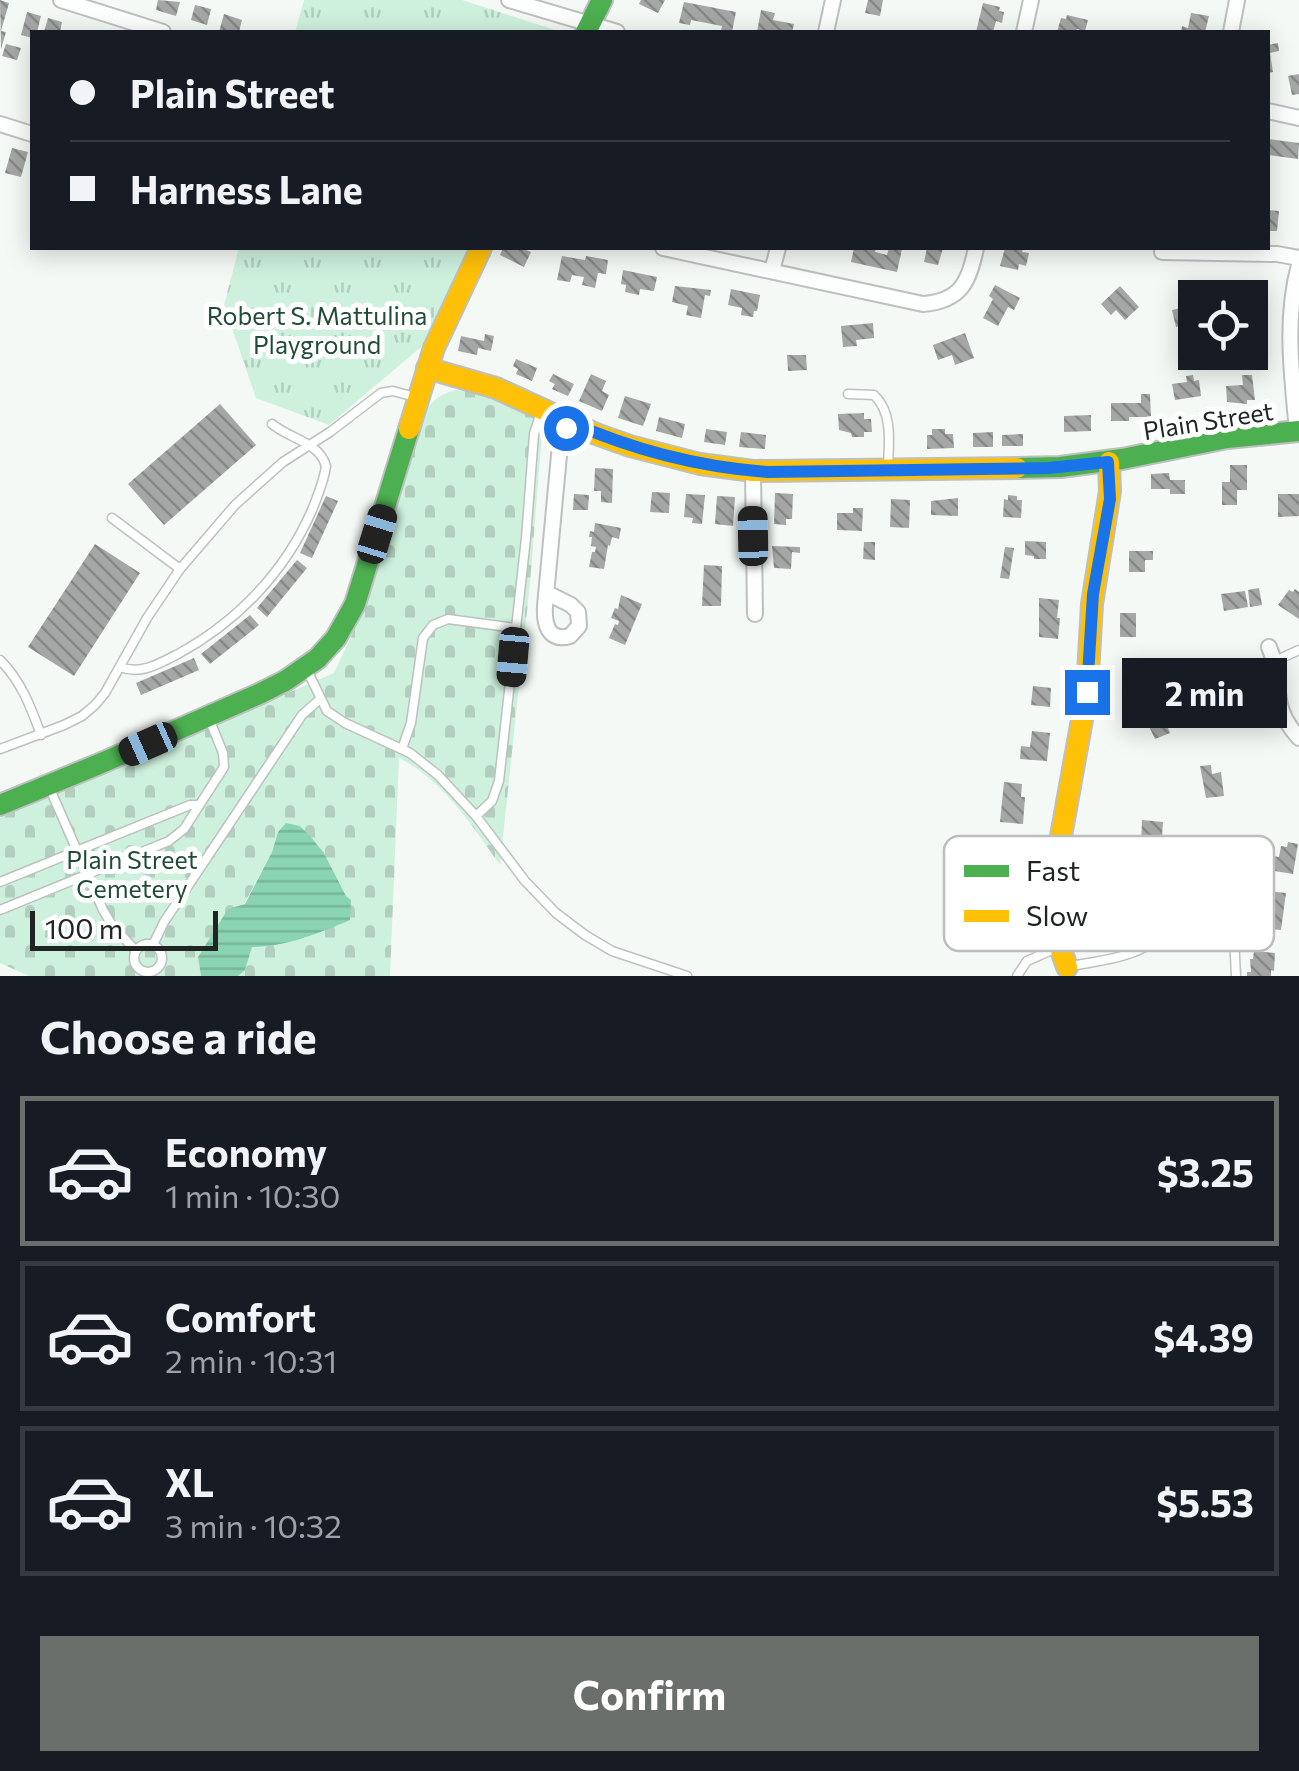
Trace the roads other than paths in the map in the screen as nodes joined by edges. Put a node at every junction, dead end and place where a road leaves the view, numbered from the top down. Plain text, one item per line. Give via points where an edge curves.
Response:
1 (62, 0) edge
2 (509, 0) edge
3 (602, 0) edge
4 (833, 0) edge
5 (1031, 0) edge
6 (1237, 0) edge
7 (588, 29) edge
8 (157, 30) edge
9 (826, 30) edge
10 (1024, 30) edge
11 (1230, 30) edge
12 (1270, 111) edge
13 (1299, 118) edge
14 (0, 124) edge
15 (30, 133) edge
16 (480, 250) edge
17 (673, 250) edge
18 (778, 250) edge
19 (976, 250) edge
20 (1162, 252) dead end
21 (1299, 261) edge
22 (772, 272) junction
23 (427, 368) junction
24 (848, 394) dead end
25 (418, 398) junction
26 (542, 409) junction
27 (570, 422) junction
28 (272, 424) dead end
29 (1298, 431) edge
30 (309, 445) junction
31 (1108, 462) junction
32 (888, 470) junction
33 (753, 471) junction
34 (112, 518) dead end
35 (180, 569) junction
36 (546, 593) junction
37 (755, 614) dead end
38 (515, 628) junction
39 (1299, 650) edge
40 (1272, 654) joint
41 (0, 660) edge
42 (120, 667) junction
43 (306, 668) junction
44 (320, 699) junction
45 (208, 716) junction
46 (40, 735) junction
47 (1299, 738) edge
48 (0, 749) edge
49 (402, 749) junction
50 (48, 786) junction
51 (0, 804) edge
52 (200, 805) junction
53 (476, 816) junction
54 (1061, 836) edge
55 (77, 853) junction
56 (86, 874) junction
57 (0, 882) edge
58 (0, 910) edge
59 (154, 945) junction
60 (136, 951) junction
61 (1048, 951) edge
62 (1060, 951) edge
63 (1138, 951) edge
64 (1234, 951) edge
65 (1067, 967) joint
66 (687, 976) edge
67 (1017, 976) edge
68 (1236, 976) edge

1 - 8 street
2 - 7 street
3 - 7 street
4 - 9 street
5 - 10 street
6 - 11 street
12 - 13 street
14 - 15 street
16 - 23 street
17 - 22 street
18 - 22 street
19 - 22 street via 961,289 932,303
20 - 21 street via 1277,254
21 - 29 street via 1289,334
23 - 25 street
23 - 26 street, Plain Street via 487,384
24 - 32 lane via 874,395 881,402
25 - 30 lane via 381,393
25 - 43 street via 350,615
26 - 27 street, Plain Street
26 - 38 lane
27 - 33 street, Plain Street via 677,459
27 - 36 street via 560,448
28 - 30 lane
29 - 31 street, Plain Street
30 - 35 lane via 243,497
30 - 42 lane via 323,456 324,477 278,570 196,644 146,668
31 - 32 street, Plain Street
31 - 54 street via 1110,499 1093,594 1087,692
32 - 33 street, Plain Street
33 - 37 street
34 - 35 lane
35 - 42 lane
36 - 36 street via 546,626 555,636 573,634 580,618 574,607
38 - 49 lane via 448,620 429,628
38 - 53 lane via 499,781 492,801
39 - 40 lane
40 - 47 street via 1279,705
41 - 46 lane via 25,695
42 - 46 lane via 90,710
43 - 44 lane
43 - 45 street
44 - 49 lane via 337,719
44 - 59 lane via 280,747
45 - 50 street
45 - 52 lane via 224,762
46 - 48 lane
49 - 53 lane
50 - 51 street
50 - 55 lane
52 - 55 lane
52 - 56 lane via 173,838
53 - 66 lane via 524,882 574,927 624,956
55 - 56 lane
55 - 57 lane
56 - 58 lane
56 - 60 lane via 107,918
59 - 60 lane
59 - 60 lane via 162,957 151,972 137,967
61 - 67 lane via 1027,960
62 - 65 street
63 - 65 lane
64 - 68 lane

